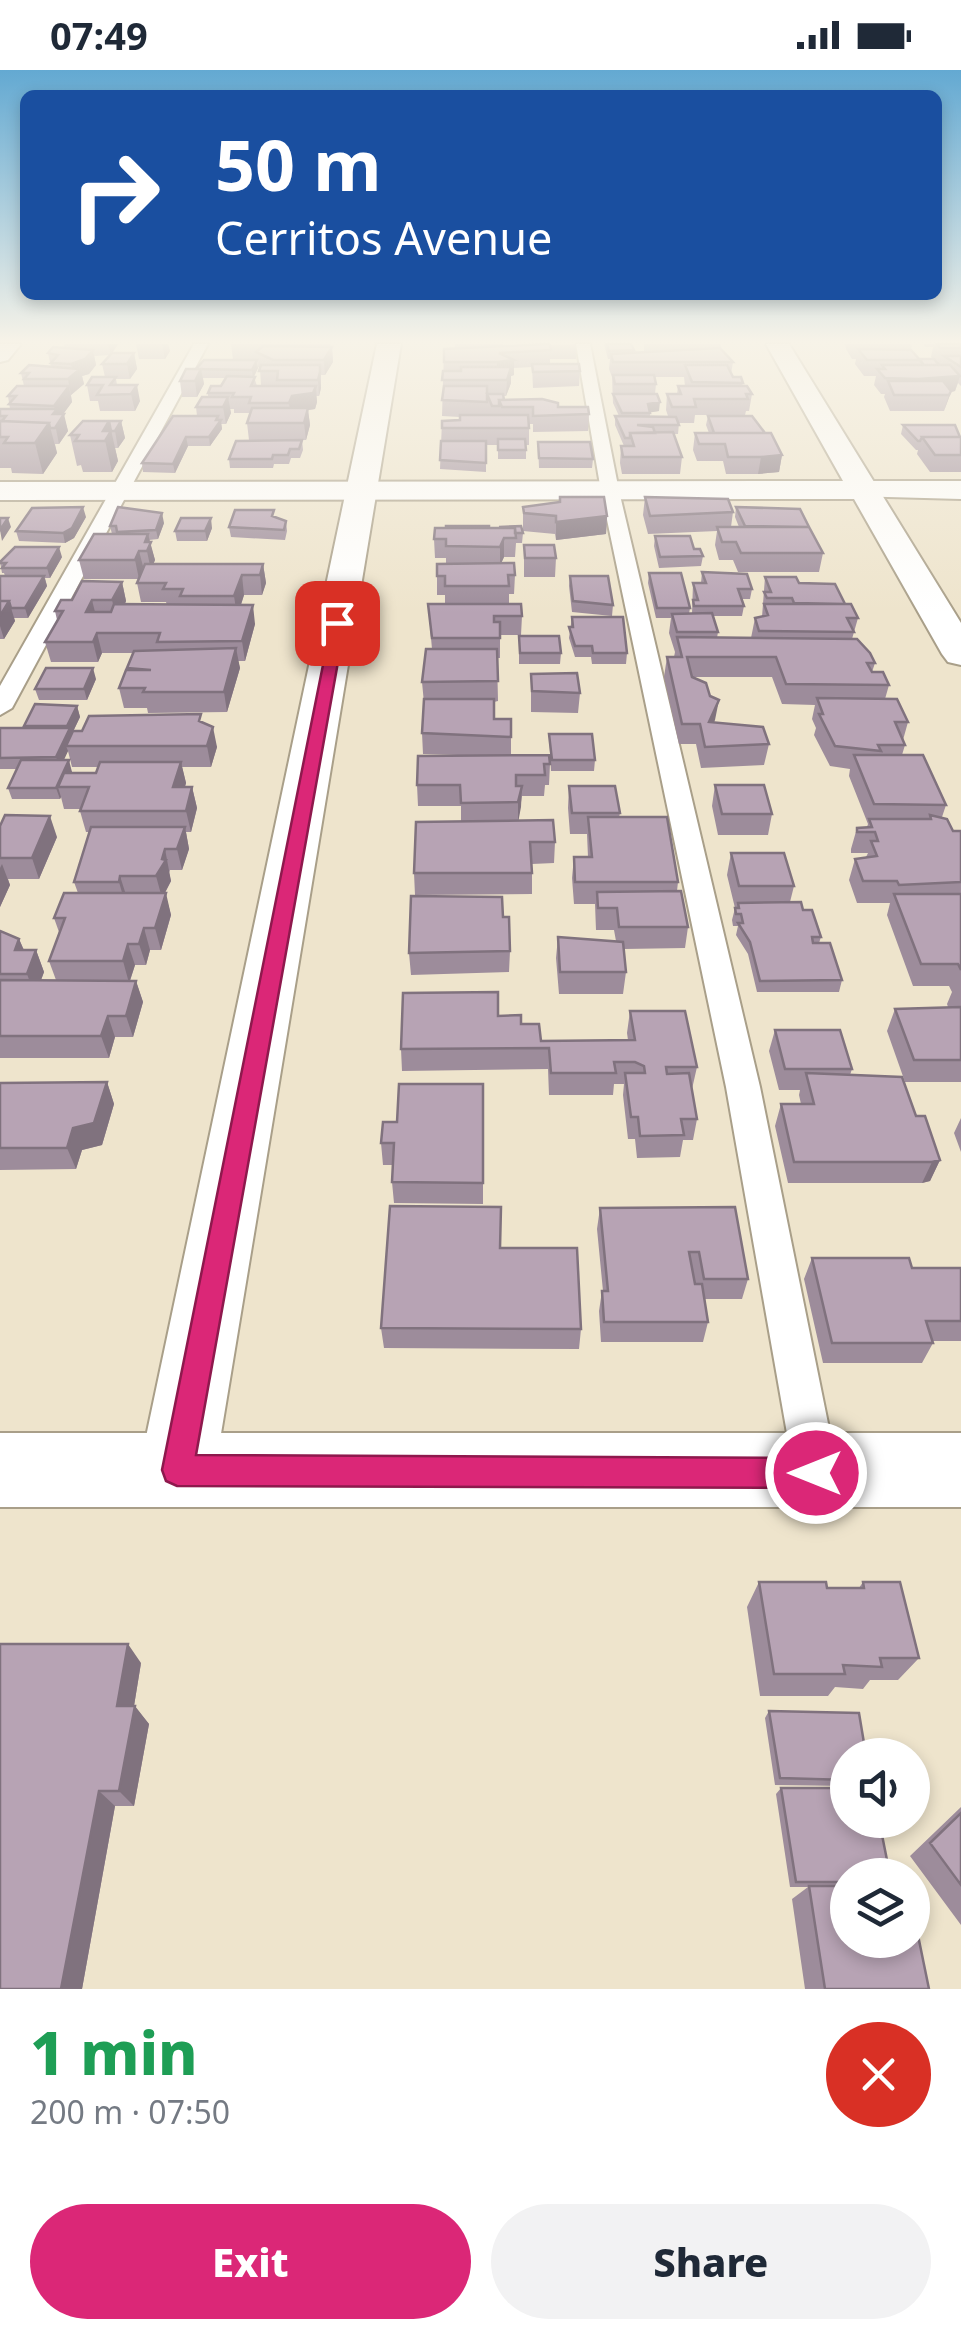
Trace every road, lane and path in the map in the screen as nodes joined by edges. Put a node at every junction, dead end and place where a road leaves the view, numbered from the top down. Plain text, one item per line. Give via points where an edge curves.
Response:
1 (149, 434) edge
2 (373, 434) edge
3 (599, 434) edge
4 (829, 434) edge
5 (116, 490) junction
6 (363, 490) junction
7 (862, 490) junction
8 (961, 490) edge
9 (0, 491) edge
10 (610, 491) junction
11 (961, 654) edge
12 (0, 708) edge
13 (0, 1470) edge
14 (177, 1470) junction
15 (961, 1470) edge
16 (816, 1473) junction

1 - 5 lane
2 - 6 street
3 - 10 lane
4 - 7 street
5 - 6 street
5 - 9 street
5 - 12 lane
6 - 10 street
6 - 14 street
7 - 8 street
7 - 10 street
7 - 11 street
10 - 16 lane via 743,1087
13 - 14 street
14 - 16 street
15 - 16 street

